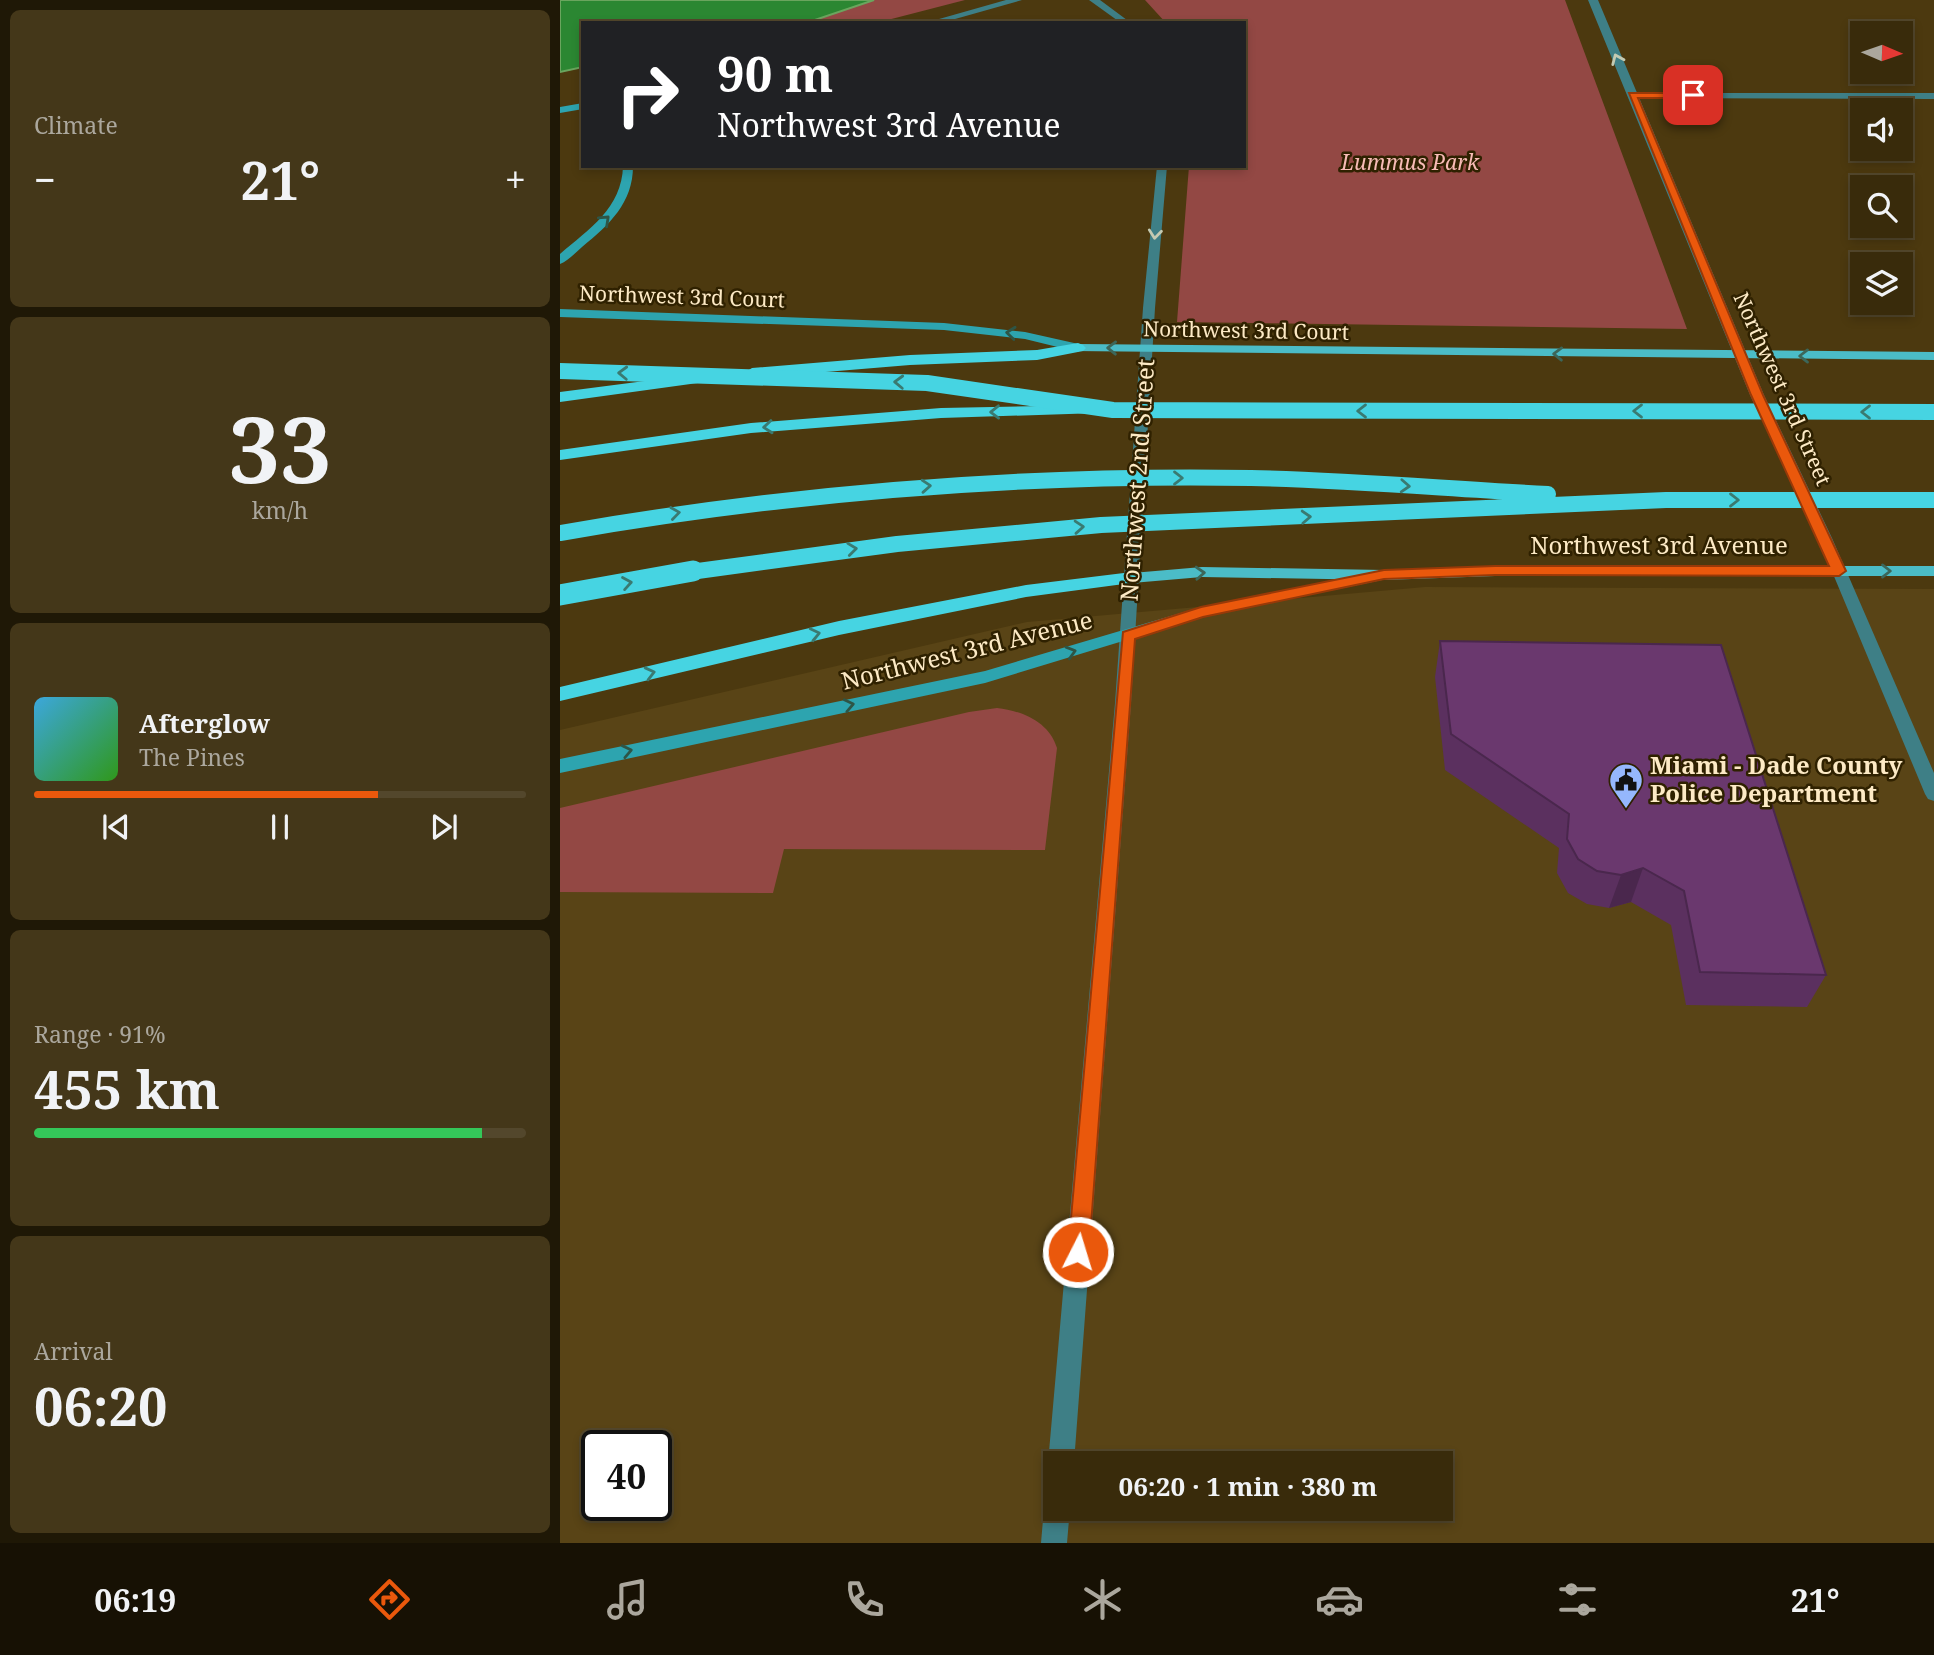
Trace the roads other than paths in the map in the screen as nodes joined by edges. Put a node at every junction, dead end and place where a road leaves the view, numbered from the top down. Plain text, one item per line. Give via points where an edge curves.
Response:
1 (1017, 0) edge
2 (1094, 0) edge
3 (1593, 0) edge
4 (937, 21) edge
5 (1124, 21) edge
6 (1633, 95) junction
7 (1934, 96) edge
8 (581, 106) edge
9 (560, 110) edge
10 (628, 168) edge
11 (1162, 168) edge
12 (560, 260) edge
13 (560, 305) edge
14 (560, 313) edge
15 (579, 314) junction
16 (1078, 348) junction
17 (1147, 349) junction
18 (1741, 356) junction
19 (1934, 356) edge
20 (560, 371) edge
21 (560, 397) edge
22 (1113, 410) junction
23 (1934, 412) edge
24 (560, 455) edge
25 (1666, 500) junction
26 (1934, 500) edge
27 (560, 533) edge
28 (1839, 571) junction
29 (1934, 571) edge
30 (1384, 575) junction
31 (1132, 578) junction
32 (560, 595) edge
33 (1128, 636) junction
34 (560, 694) edge
35 (560, 766) edge
36 (1934, 794) edge
37 (1062, 1451) edge
38 (1056, 1521) edge
39 (1054, 1543) edge

1 - 4 street
2 - 5 street
6 -> 3 street, Northwest 3rd Street
6 - 7 street
6 - 18 street, Northwest 3rd Street
8 - 9 main road
12 -> 10 main road via 614,211 628,186
11 -> 17 street, Northwest 2nd Street
13 - 15 main road
14 - 15 main road, Northwest 3rd Court
16 -> 15 main road, Northwest 3rd Court via 1041,336 920,326
17 -> 16 main road, Northwest 3rd Court
16 - 21 highway via 1037,355 775,371
18 -> 17 main road, Northwest 3rd Court
17 - 31 street, Northwest 2nd Street
19 -> 18 main road, Northwest 3rd Court
18 - 28 street, Northwest 3rd Street
22 -> 20 highway, bridge via 927,383
23 -> 22 highway, bridge
22 -> 24 highway, bridge via 941,414 751,428
25 -> 26 highway, bridge
27 -> 25 highway, bridge via 799,497 1072,479 1253,478
32 -> 25 highway, bridge via 736,565 1012,532
28 -> 29 main road, Northwest 3rd Avenue
28 - 30 main road, Northwest 3rd Avenue
28 - 36 street, Northwest 3rd Street
31 -> 30 main road, Northwest 3rd Avenue via 1202,572
30 - 33 main road, Northwest 3rd Avenue via 1201,612
31 - 33 street, Northwest 2nd Street
34 -> 31 highway via 839,628 1026,591
35 -> 33 main road, Northwest 3rd Avenue via 985,677
33 - 37 street, Northwest 2nd Street
38 - 39 street

